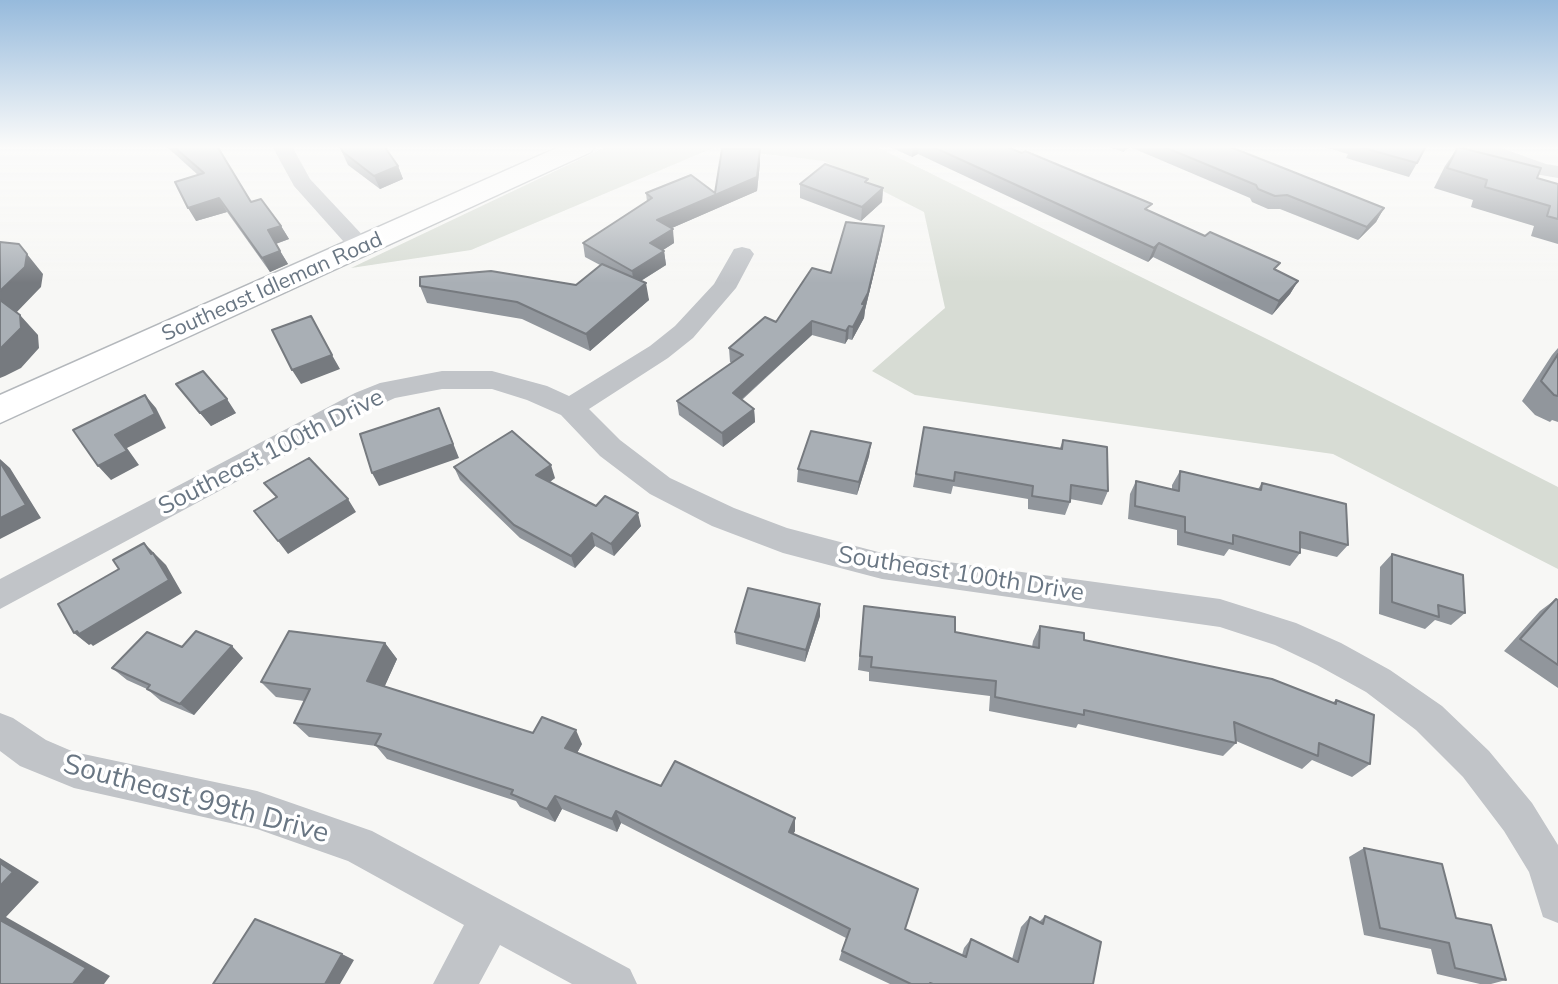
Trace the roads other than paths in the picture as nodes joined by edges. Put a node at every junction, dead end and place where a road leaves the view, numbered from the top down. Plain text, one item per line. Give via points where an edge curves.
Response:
1 (310, 192) edge
2 (480, 192) edge
3 (360, 246) junction
4 (741, 254) dead end
5 (571, 408) junction
6 (0, 410) edge
7 (0, 595) edge
8 (0, 730) edge
9 (1558, 902) edge
10 (491, 919) junction
11 (455, 984) edge
12 (615, 984) edge

1 - 3 street
2 - 3 main road, Southeast Idleman Road
3 - 6 main road, Southeast Idleman Road
4 - 5 street via 724,288 684,332
5 - 7 street, Southeast 100th Drive via 492,380 442,380 390,390 344,410
5 - 9 street, Southeast 100th Drive via 610,448 660,486 783,540 882,565 1220,612 1329,654 1378,681 1429,718 1476,764 1518,817 1547,864
8 - 10 street, Southeast 99th Drive via 33,752 74,770 257,810 358,845
10 - 11 street
10 - 12 street, Southeast 99th Drive

